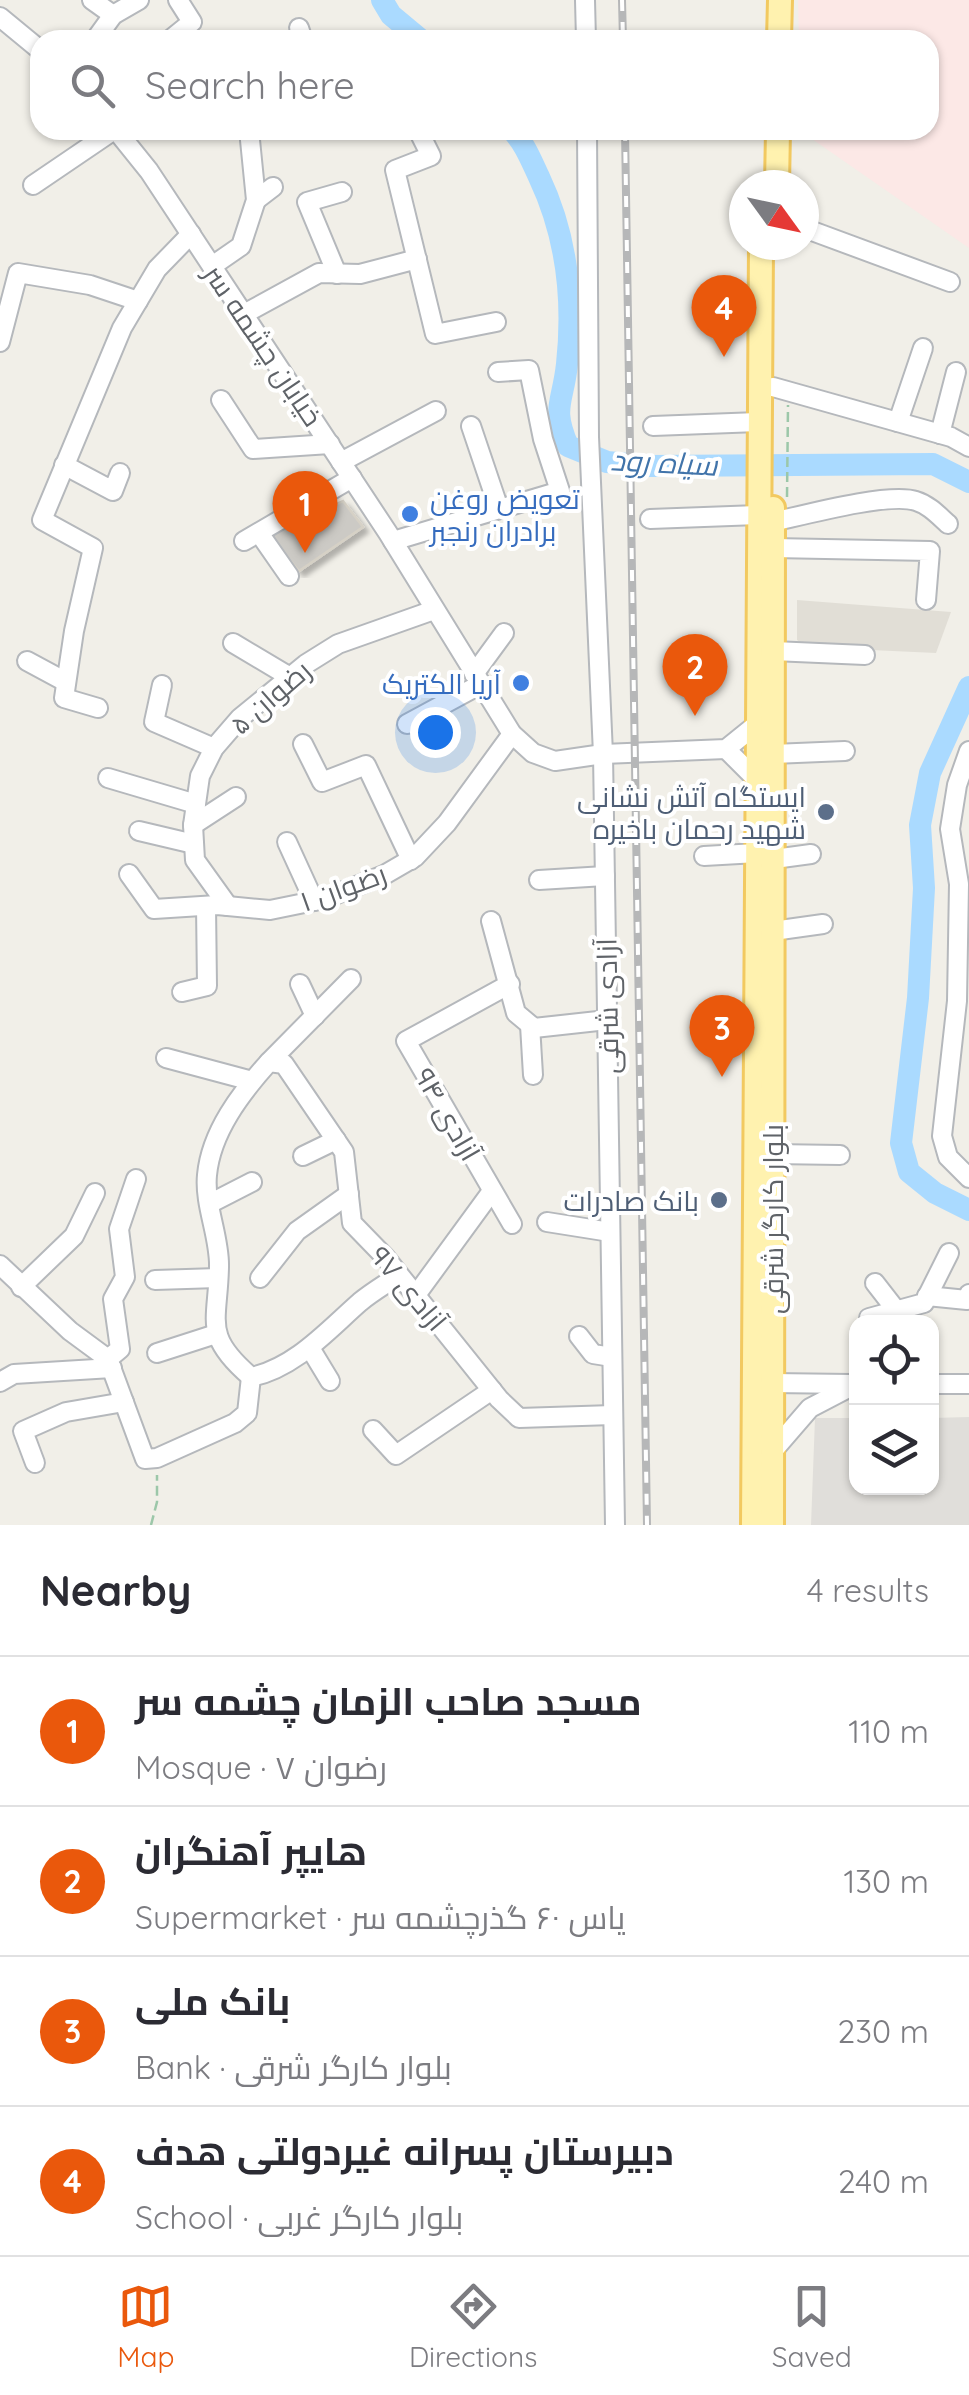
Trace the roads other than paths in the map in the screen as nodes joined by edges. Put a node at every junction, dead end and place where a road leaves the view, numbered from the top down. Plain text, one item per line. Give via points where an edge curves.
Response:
1 (92, 0) edge
2 (139, 0) edge
3 (178, 0) edge
4 (586, 0) edge
5 (764, 0) edge
6 (780, 0) edge
7 (113, 15) junction
8 (0, 16) edge
9 (102, 30) edge
10 (182, 30) edge
11 (586, 30) edge
12 (764, 30) edge
13 (780, 30) edge
14 (30, 42) edge
15 (100, 140) edge
16 (123, 140) edge
17 (250, 140) edge
18 (423, 140) edge
19 (586, 140) edge
20 (762, 140) edge
21 (778, 140) edge
22 (762, 170) edge
23 (777, 170) edge
24 (33, 185) dead end
25 (274, 187) dead end
26 (342, 192) dead end
27 (256, 200) junction
28 (191, 234) junction
29 (819, 234) edge
30 (417, 259) junction
31 (761, 260) edge
32 (776, 260) edge
33 (212, 266) junction
34 (338, 274) junction
35 (950, 282) dead end
36 (138, 301) junction
37 (244, 314) junction
38 (496, 322) dead end
39 (0, 342) edge
40 (923, 348) dead end
41 (498, 372) dead end
42 (956, 372) dead end
43 (774, 387) junction
44 (221, 400) dead end
45 (436, 410) dead end
46 (898, 422) junction
47 (471, 426) dead end
48 (652, 426) dead end
49 (769, 428) junction
50 (940, 434) junction
51 (330, 444) junction
52 (969, 447) edge
53 (64, 465) junction
54 (347, 470) junction
55 (120, 473) dead end
56 (770, 507) junction
57 (499, 509) junction
58 (650, 519) dead end
59 (948, 524) dead end
60 (393, 541) junction
61 (773, 548) junction
62 (289, 576) dead end
63 (926, 600) dead end
64 (434, 610) junction
65 (504, 633) dead end
66 (232, 643) dead end
67 (773, 651) junction
68 (865, 655) dead end
69 (27, 662) dead end
70 (290, 677) junction
71 (478, 679) junction
72 (66, 682) junction
73 (162, 685) dead end
74 (98, 708) dead end
75 (407, 724) dead end
76 (757, 724) junction
77 (512, 734) junction
78 (303, 744) dead end
79 (214, 748) junction
80 (726, 749) junction
81 (969, 751) edge
82 (844, 752) dead end
83 (603, 754) junction
84 (773, 754) junction
85 (108, 778) dead end
86 (756, 780) junction
87 (236, 798) dead end
88 (196, 804) junction
89 (139, 831) dead end
90 (194, 834) junction
91 (287, 842) dead end
92 (811, 854) dead end
93 (704, 856) dead end
94 (765, 856) junction
95 (411, 860) junction
96 (130, 874) dead end
97 (605, 876) junction
98 (539, 880) dead end
99 (964, 887) edge
100 (314, 901) junction
101 (206, 906) junction
102 (228, 906) junction
103 (492, 921) dead end
104 (822, 924) dead end
105 (773, 931) junction
106 (351, 978) dead end
107 (300, 984) dead end
108 (510, 984) junction
109 (182, 992) dead end
110 (764, 1013) junction
111 (315, 1016) junction
112 (607, 1020) junction
113 (530, 1024) junction
114 (166, 1058) dead end
115 (277, 1063) junction
116 (532, 1075) dead end
117 (252, 1080) junction
118 (336, 1140) junction
119 (772, 1154) junction
120 (840, 1155) dead end
121 (303, 1156) dead end
122 (136, 1178) dead end
123 (968, 1178) edge
124 (252, 1182) dead end
125 (492, 1191) junction
126 (95, 1193) dead end
127 (349, 1194) junction
128 (211, 1203) junction
129 (548, 1222) dead end
130 (512, 1224) dead end
131 (610, 1232) junction
132 (949, 1253) dead end
133 (0, 1265) edge
134 (399, 1275) junction
135 (218, 1278) junction
136 (260, 1278) dead end
137 (155, 1280) dead end
138 (875, 1283) dead end
139 (21, 1287) junction
140 (416, 1295) junction
141 (927, 1296) junction
142 (968, 1300) edge
143 (896, 1310) junction
144 (879, 1315) edge
145 (216, 1334) junction
146 (580, 1336) dead end
147 (310, 1348) junction
148 (157, 1353) dead end
149 (612, 1357) junction
150 (110, 1364) junction
151 (252, 1378) junction
152 (0, 1382) edge
153 (330, 1382) dead end
154 (772, 1383) junction
155 (849, 1384) edge
156 (939, 1384) edge
157 (969, 1384) edge
158 (849, 1388) edge
159 (492, 1390) junction
160 (124, 1402) junction
161 (613, 1415) junction
162 (373, 1430) dead end
163 (772, 1452) junction
164 (35, 1463) dead end
165 (614, 1525) edge
166 (753, 1525) edge
167 (772, 1525) edge

1 - 7 street
2 - 7 street
3 - 10 street via 192,22
4 - 11 street
5 - 12 main road
6 - 13 main road
7 - 9 street
8 - 14 street
15 - 24 street
16 - 28 street, خیابان چشمه سر
17 - 27 street
18 - 30 street via 431,156 395,170
19 - 83 street, آزادی شرقی via 589,437
20 - 22 main road
21 - 23 main road
25 - 27 street
26 - 34 street via 307,202
27 - 33 street via 241,246
28 - 33 street, خیابان چشمه سر
28 - 36 street via 156,269
29 - 35 street
30 - 34 street
30 - 38 street via 435,334
31 - 49 main road
32 - 43 main road
33 - 37 street, خیابان چشمه سر
34 - 37 street via 319,273
36 - 39 street via 90,284 18,273
36 - 53 street
37 - 51 street, خیابان چشمه سر
40 - 46 street
41 - 57 street via 529,370 560,491
42 - 50 street
43 - 46 street
43 - 49 main road
44 - 51 street via 253,448
45 - 54 street
46 - 50 street
47 - 57 street
48 - 49 street
49 - 56 main road
50 - 52 street
51 - 54 street, خیابان چشمه سر
53 - 55 street via 113,491
53 - 72 street via 42,520 92,548
54 - 60 street, خیابان چشمه سر
54 - 62 street via 252,537
56 - 58 street
56 - 59 street via 912,499
56 - 61 main road, بلوار کارگر شرقی
56 - 76 main road, بلوار کارگر شرقی
57 - 60 street
60 - 64 street, خیابان چشمه سر
61 - 63 street via 930,550
61 - 67 main road, بلوار کارگر شرقی
64 - 70 street, رضوان ۵ via 338,644
64 - 71 street, خیابان چشمه سر
65 - 71 street
66 - 70 street
67 - 68 street
67 - 84 main road, بلوار کارگر شرقی
69 - 72 street
70 - 79 street, رضوان ۵
71 - 75 street
71 - 77 street, خیابان چشمه سر
72 - 74 street via 64,698
73 - 79 street via 154,722
76 - 80 street
76 - 86 main road, بلوار کارگر شرقی
77 - 83 street, خیابان چشمه سر via 555,761
77 - 95 street, رضوان ۱
78 - 95 street via 322,782 366,765
79 - 88 street, رضوان ۵
80 - 83 street, خیابان چشمه سر
80 - 86 street
81 - 99 street via 950,829
82 - 84 street
83 - 97 street, آزادی شرقی
84 - 94 main road, بلوار کارگر شرقی
85 - 88 street
86 - 94 main road, بلوار کارگر شرقی
87 - 90 street
88 - 90 street, رضوان ۵
89 - 90 street
90 - 102 street via 195,860
91 - 100 street
92 - 94 street
93 - 94 street
94 - 105 main road, بلوار کارگر شرقی
94 - 110 main road, بلوار کارگر شرقی
95 - 100 street, رضوان ۱
96 - 101 street, رضوان ۱ via 154,909
97 - 98 street
97 - 112 street, آزادی شرقی
99 - 123 street via 942,1136 948,1157
100 - 102 street, رضوان ۱ via 270,910
101 - 102 street, رضوان ۱
101 - 109 street via 207,986
103 - 108 street
104 - 105 street
105 - 110 main road, بلوار کارگر شرقی
106 - 111 street
107 - 111 street
108 - 113 street via 516,1013
108 - 125 street, آزادی ۹۴ via 406,1041
110 - 119 main road, بلوار کارگر شرقی
110 - 166 main road, بلوار کارگر شرقی
111 - 115 street
112 - 113 street
112 - 131 street, آزادی شرقی
113 - 116 street
114 - 117 street
115 - 117 street
115 - 118 street, آزادی ۹۷
117 - 128 street via 217,1138 207,1177
118 - 121 street
118 - 127 street, آزادی ۹۷
119 - 120 street
119 - 154 main road, بلوار کارگر شرقی
122 - 150 street via 119,1229 125,1277 113,1298 120,1349
124 - 128 street
125 - 130 street, آزادی ۹۴
125 - 140 street, آزادی ۹۴
126 - 139 street via 74,1236
127 - 134 street, آزادی ۹۷ via 352,1223
127 - 136 street via 297,1230
128 - 135 street
129 - 131 street
131 - 149 street, آزادی شرقی
132 - 141 street
133 - 139 street
134 - 140 street, آزادی ۹۷
134 - 147 street
135 - 137 street
135 - 145 street
138 - 143 street
139 - 150 street
140 - 159 street, آزادی ۹۷
141 - 142 street
141 - 143 street
143 - 144 street
145 - 148 street
145 - 151 street
146 - 149 street via 592,1354
147 - 151 street
147 - 153 street
149 - 161 street, آزادی شرقی
150 - 152 street via 14,1374
150 - 160 street
151 - 160 street via 248,1413 157,1458 144,1459
154 - 155 street
154 - 163 main road, بلوار کارگر شرقی
156 - 157 street
158 - 163 street via 810,1408
159 - 161 street, آزادی ۹۷ via 518,1418
159 - 162 street via 396,1454
160 - 164 street via 66,1412 23,1432
161 - 165 street, آزادی شرقی
163 - 167 main road, بلوار کارگر شرقی

